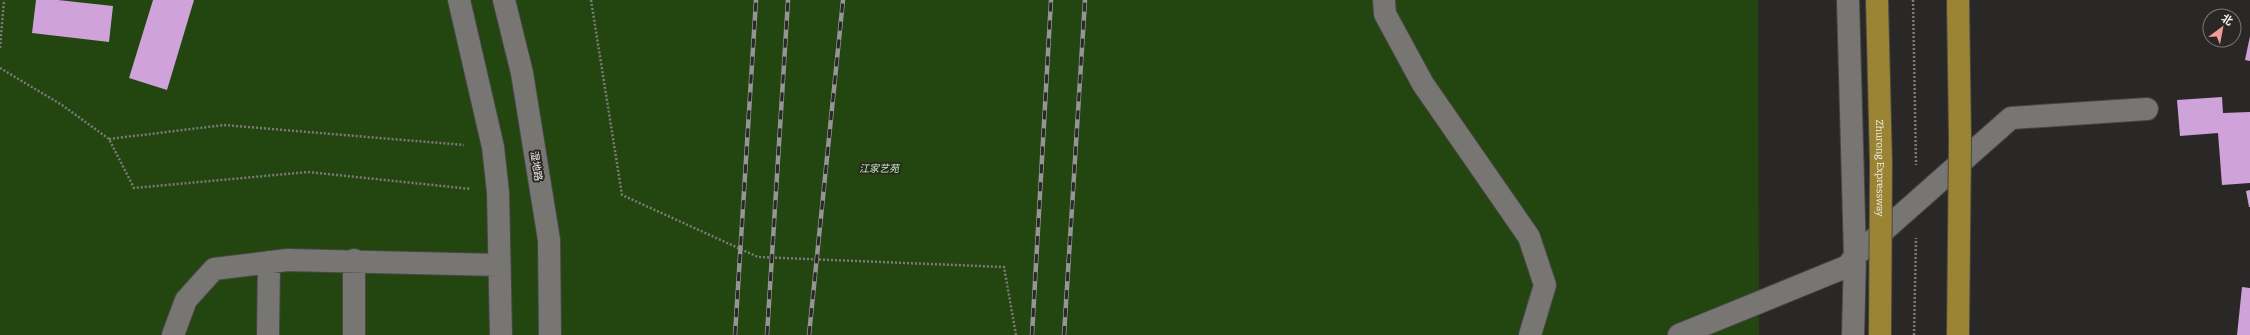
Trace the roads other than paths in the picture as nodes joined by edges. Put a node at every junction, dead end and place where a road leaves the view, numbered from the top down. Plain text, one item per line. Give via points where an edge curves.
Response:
1 (460, 0) edge
2 (504, 0) edge
3 (1384, 0) edge
4 (1848, 0) edge
5 (1877, 0) edge
6 (1958, 0) edge
7 (2147, 109) dead end
8 (1855, 256) junction
9 (354, 260) junction
10 (269, 262) junction
11 (500, 265) junction
12 (173, 335) edge
13 (268, 335) edge
14 (354, 335) edge
15 (501, 335) edge
16 (550, 335) edge
17 (1530, 335) edge
18 (1679, 335) edge
19 (1853, 335) edge
20 (1880, 335) edge
21 (1958, 335) edge

1 - 11 street via 493,147 498,192
2 - 16 street, 湿地路 via 522,73 549,240
3 - 17 street via 1385,14 1423,84 1529,237 1545,286
4 - 8 street
5 - 20 highway, Zhurong Expressway, bridge via 1881,164
6 - 21 highway, bridge
7 - 8 street via 2010,118
8 - 18 street via 1848,266
8 - 19 street
9 - 10 street
9 - 11 street
9 - 14 street
10 - 12 street via 214,269 186,300
10 - 13 street
11 - 15 street

